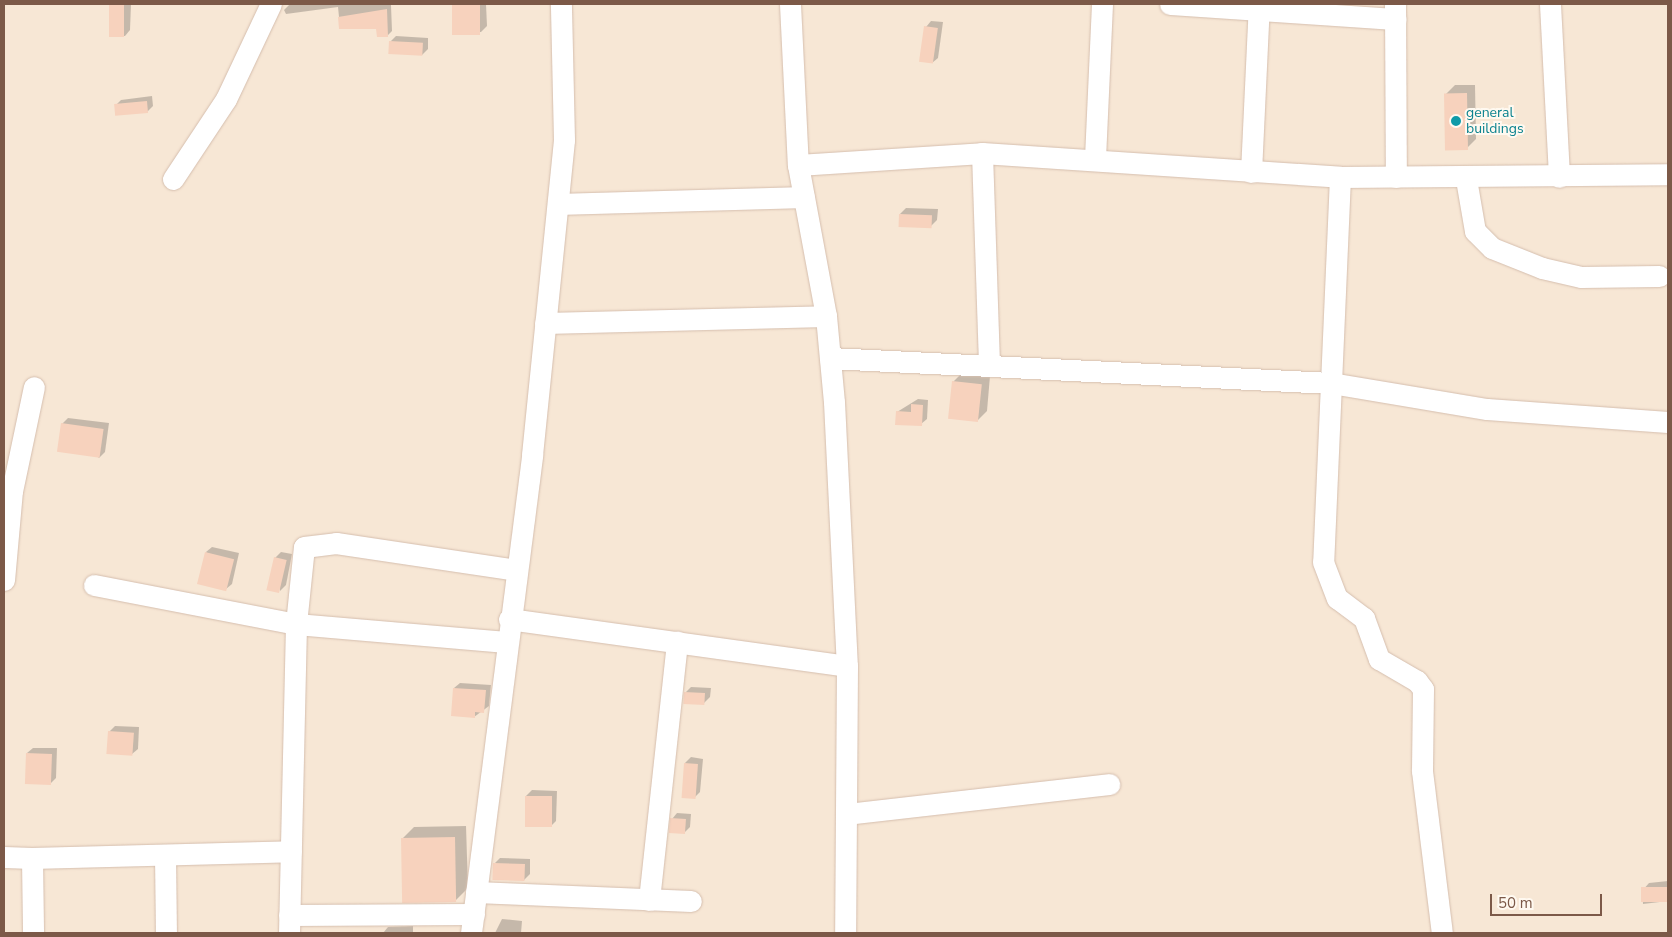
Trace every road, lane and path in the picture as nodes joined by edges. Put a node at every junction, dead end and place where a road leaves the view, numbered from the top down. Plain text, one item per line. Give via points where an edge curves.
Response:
1 (271, 4) edge
2 (561, 4) edge
3 (790, 4) edge
4 (1102, 4) edge
5 (1170, 4) edge
6 (1550, 4) edge
7 (1259, 7) edge
8 (1396, 11) edge
9 (982, 153) junction
10 (1095, 158) junction
11 (798, 165) junction
12 (1251, 172) junction
13 (1668, 174) edge
14 (1340, 177) junction
15 (1396, 177) junction
16 (1559, 177) junction
17 (173, 179) dead end
18 (1466, 179) junction
19 (804, 197) junction
20 (558, 204) junction
21 (1659, 276) dead end
22 (826, 316) junction
23 (545, 323) junction
24 (830, 358) junction
25 (989, 366) junction
26 (1331, 383) junction
27 (34, 387) dead end
28 (1668, 422) edge
29 (8, 490) edge
30 (516, 570) junction
31 (4, 580) edge
32 (94, 585) dead end
33 (509, 619) junction
34 (296, 624) junction
35 (506, 642) junction
36 (677, 642) junction
37 (847, 666) junction
38 (1109, 784) dead end
39 (847, 814) junction
40 (291, 850) junction
41 (165, 855) junction
42 (4, 857) edge
43 (32, 858) junction
44 (476, 892) junction
45 (649, 900) junction
46 (691, 901) dead end
47 (289, 924) edge
48 (473, 924) edge
49 (33, 933) edge
50 (166, 933) edge
51 (845, 933) edge
52 (1442, 933) edge

1 - 17 street via 226,99
2 - 20 street via 564,140
3 - 11 street
4 - 10 street
5 - 7 street
6 - 16 street
7 - 8 street
7 - 12 street
8 - 15 street
9 - 10 street
9 - 11 street
9 - 25 street
10 - 12 street
11 - 19 street
12 - 14 street
13 - 16 street
14 - 15 street
14 - 26 street
15 - 18 street
16 - 18 street
18 - 21 street via 1475,231 1492,248 1542,268 1581,277
19 - 20 street
19 - 22 street
20 - 23 street
22 - 23 street
22 - 24 street
23 - 30 street
24 - 25 street
24 - 37 street
25 - 26 street
26 - 28 street via 1487,409
26 - 52 street via 1326,577 1337,598 1364,618 1385,667 1417,681 1423,689 1422,771
27 - 29 street
29 - 31 street
30 - 33 street
30 - 34 street via 336,543 304,547
32 - 34 street
33 - 35 street
33 - 36 street
34 - 35 street
34 - 40 street
35 - 44 street
36 - 37 street
36 - 45 street
37 - 39 street
38 - 39 street
39 - 51 street
40 - 41 street
40 - 47 street
41 - 43 street
41 - 50 street
42 - 43 street
43 - 49 street
44 - 45 street
44 - 48 street
45 - 46 street
47 - 48 street

